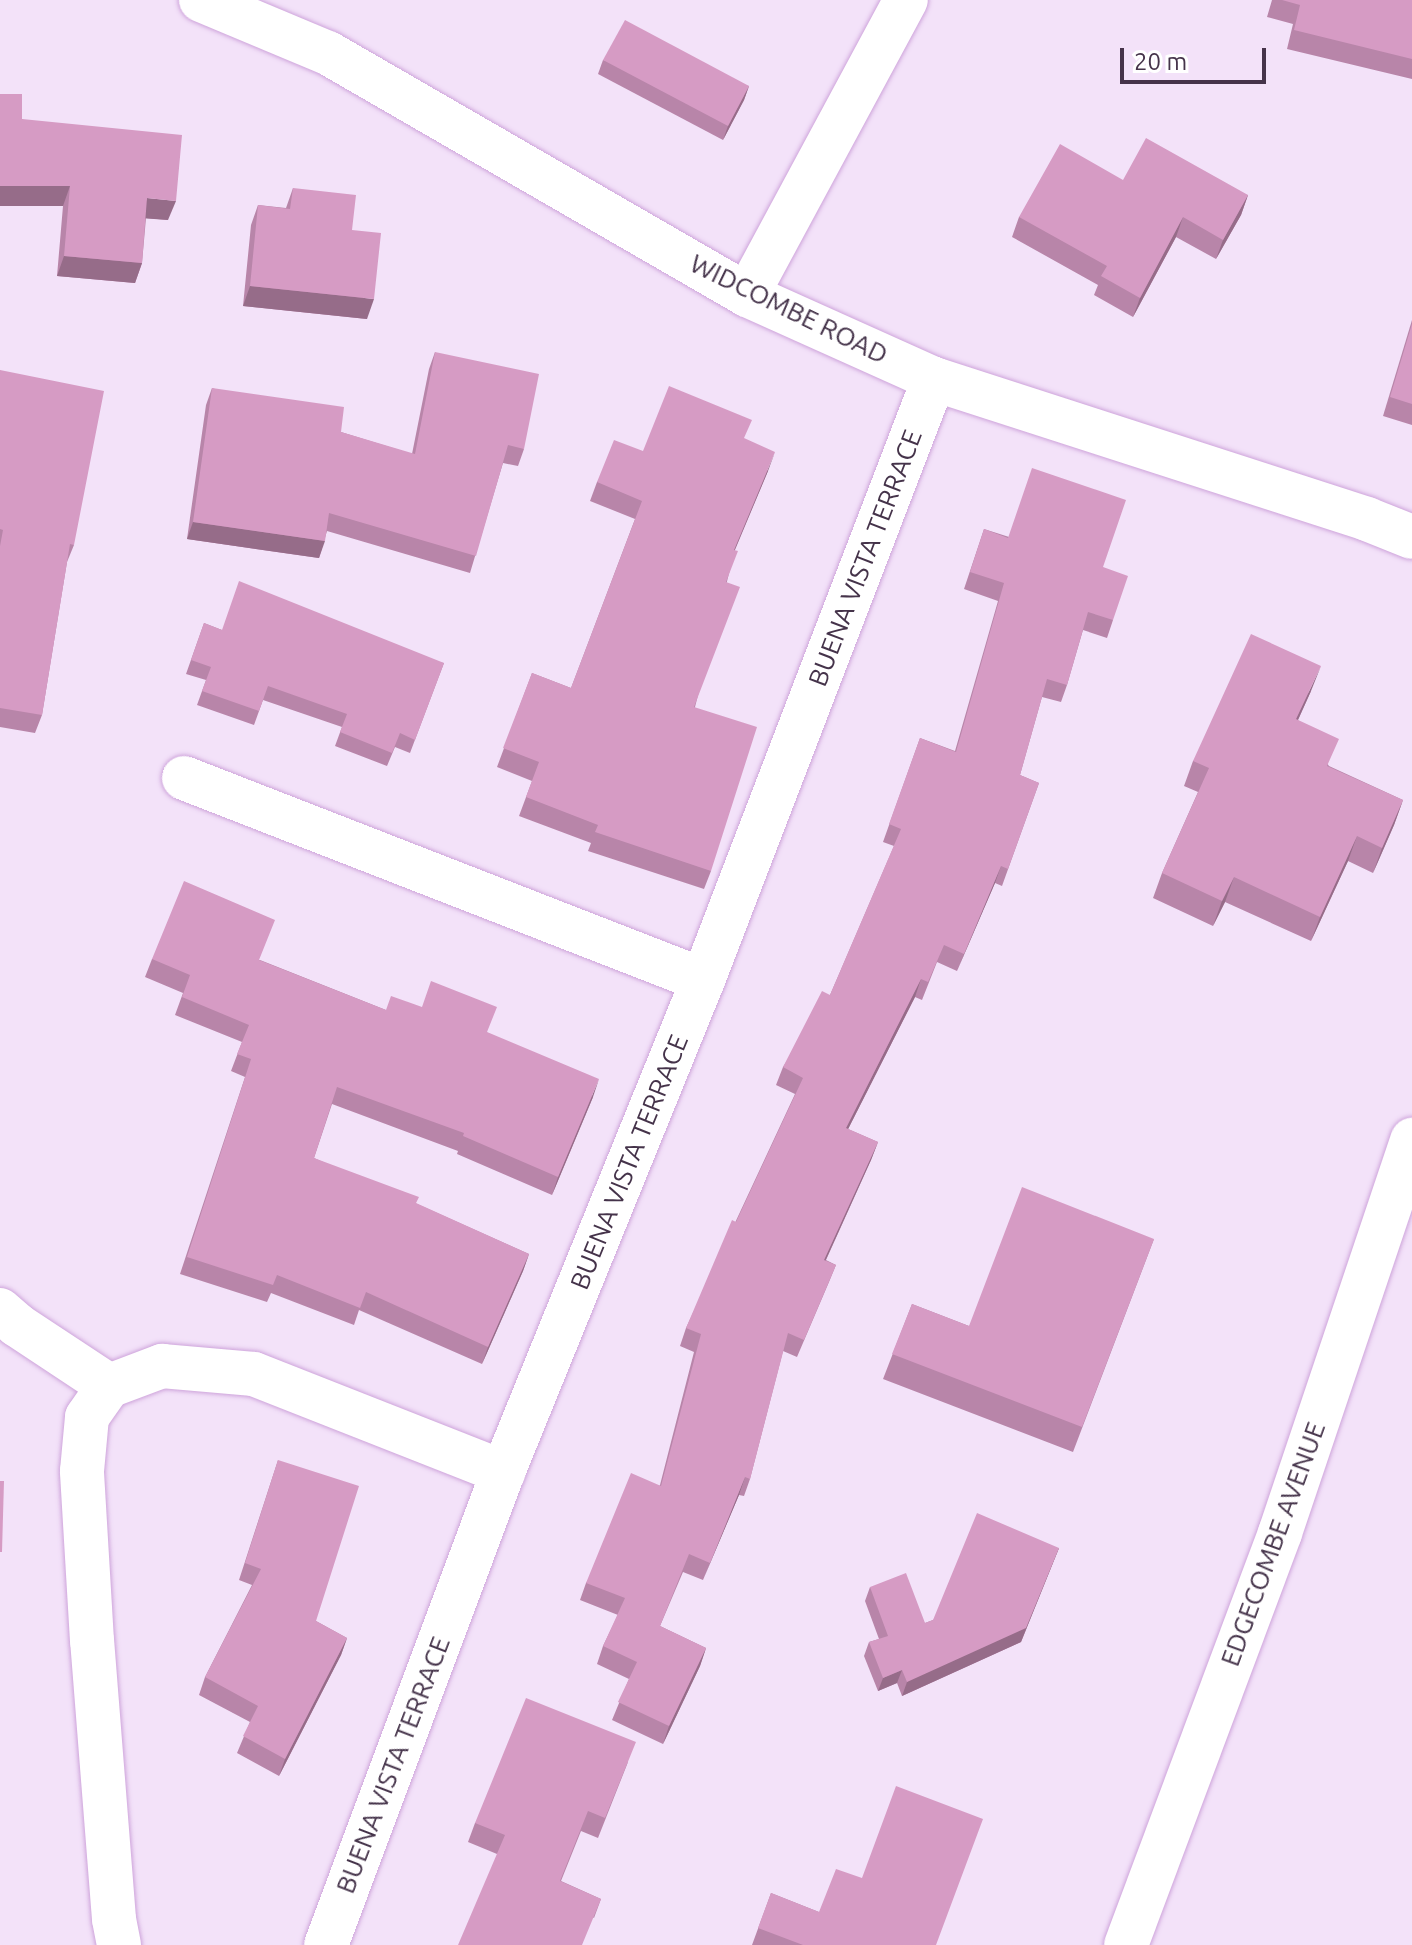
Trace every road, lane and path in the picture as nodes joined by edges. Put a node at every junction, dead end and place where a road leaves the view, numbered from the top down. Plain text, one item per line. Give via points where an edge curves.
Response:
1 (201, 0) edge
2 (906, 0) edge
3 (747, 295) junction
4 (934, 379) junction
5 (1412, 537) edge
6 (184, 778) dead end
7 (703, 980) junction
8 (1412, 1140) edge
9 (0, 1310) edge
10 (109, 1386) junction
11 (503, 1472) junction
12 (119, 1945) edge
13 (326, 1945) edge
14 (1126, 1945) edge

1 - 3 street, WIDCOMBE ROAD via 328,53
2 - 3 street
3 - 4 street, WIDCOMBE ROAD
4 - 5 street, WIDCOMBE ROAD
4 - 7 street, BUENA VISTA TERRACE
6 - 7 street
7 - 11 street, BUENA VISTA TERRACE
8 - 14 street, EDGECOMBE AVENUE via 1280,1533
9 - 10 street
10 - 11 street via 162,1366 254,1374
10 - 12 street via 87,1417 82,1471
11 - 13 street, BUENA VISTA TERRACE

